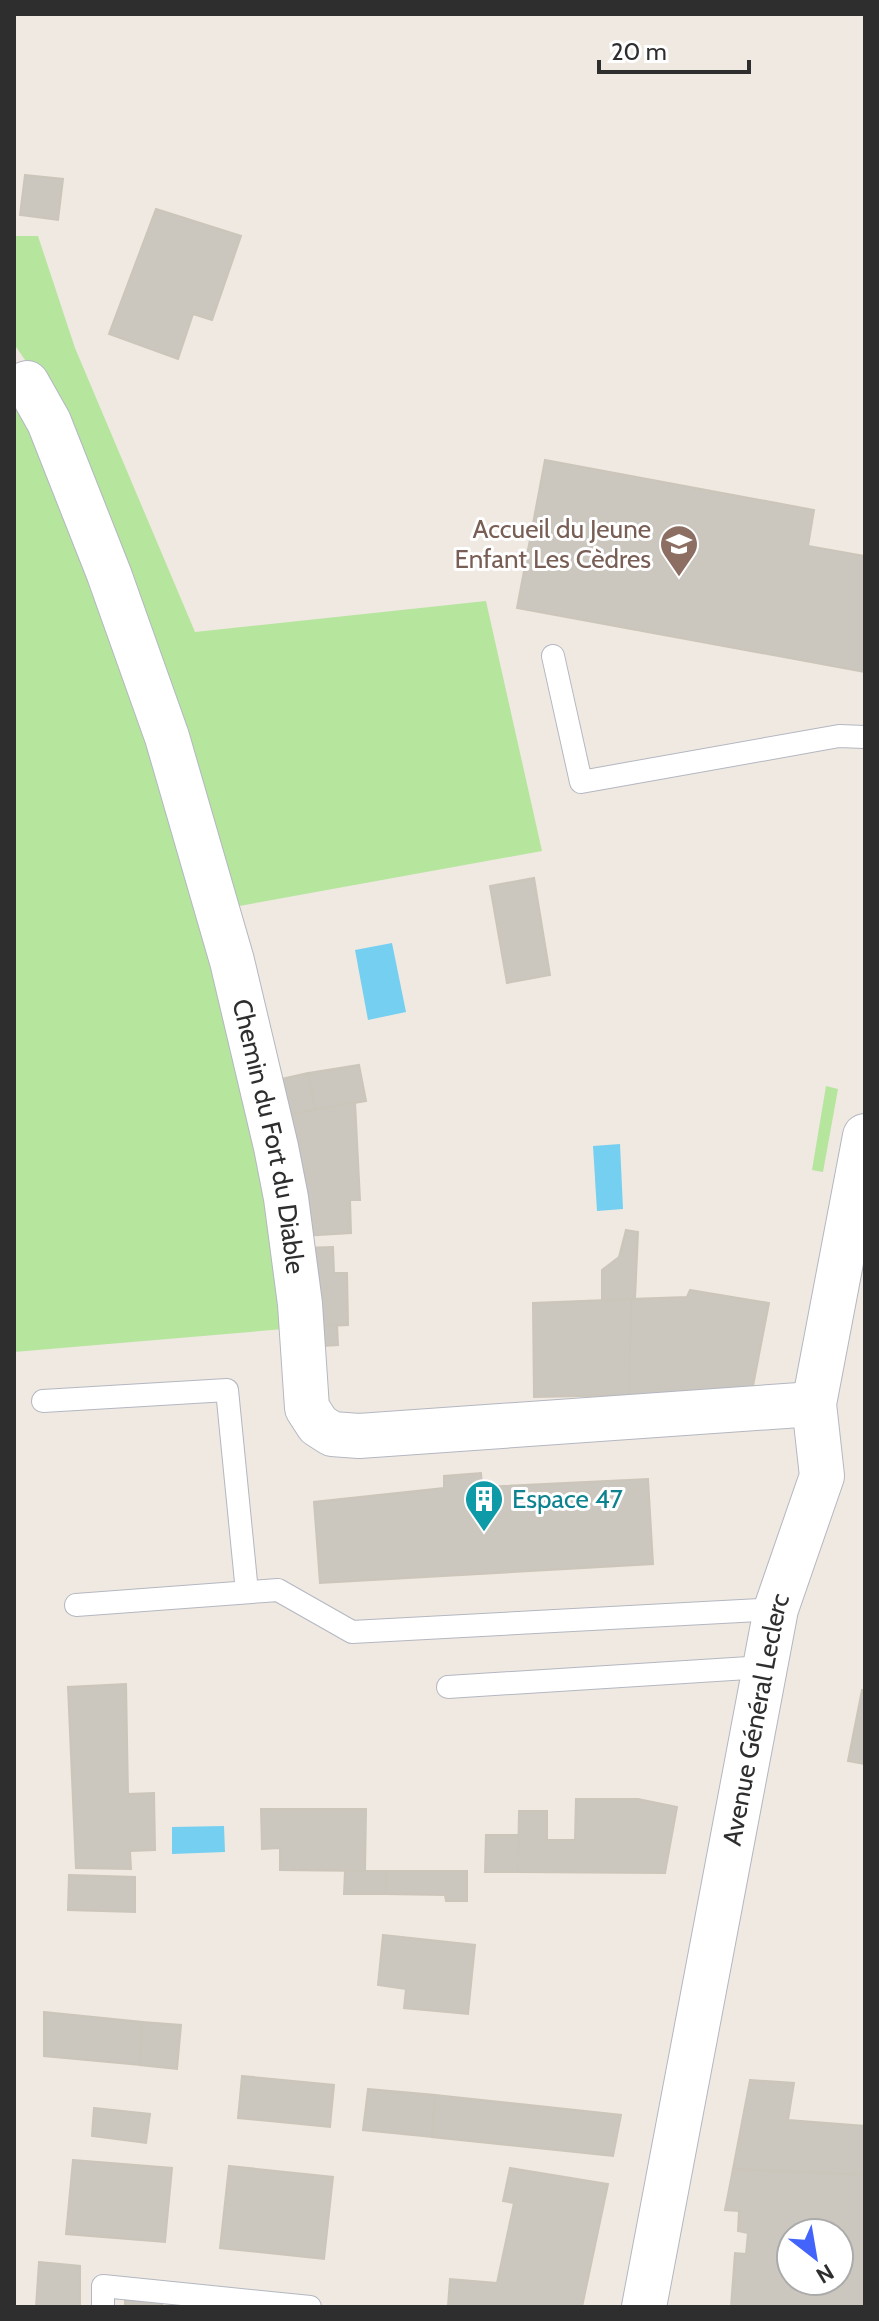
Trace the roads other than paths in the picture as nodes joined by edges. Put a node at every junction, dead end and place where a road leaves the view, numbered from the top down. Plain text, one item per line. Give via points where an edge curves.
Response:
1 (27, 383) dead end
2 (553, 656) dead end
3 (865, 737) edge
4 (865, 1136) edge
5 (852, 1277) edge
6 (43, 1401) dead end
7 (814, 1404) junction
8 (247, 1592) junction
9 (76, 1605) dead end
10 (776, 1609) junction
11 (765, 1667) junction
12 (448, 1687) dead end
13 (103, 2307) edge
14 (310, 2307) edge
15 (644, 2307) edge

1 - 7 street, Chemin du Fort du Diable via 49,422 167,737 232,961 279,1159 300,1304 307,1408 318,1425 332,1434 359,1436
2 - 3 lane via 581,782 839,736
4 - 5 street, Avenue Général Leclerc
5 - 7 street, Avenue Général Leclerc
6 - 8 lane via 227,1390
7 - 10 street, Avenue Général Leclerc via 822,1476
8 - 9 lane
8 - 10 lane via 278,1590 352,1632
10 - 11 street, Avenue Général Leclerc
11 - 12 lane
11 - 15 street, Avenue Général Leclerc
13 - 14 lane via 103,2286

